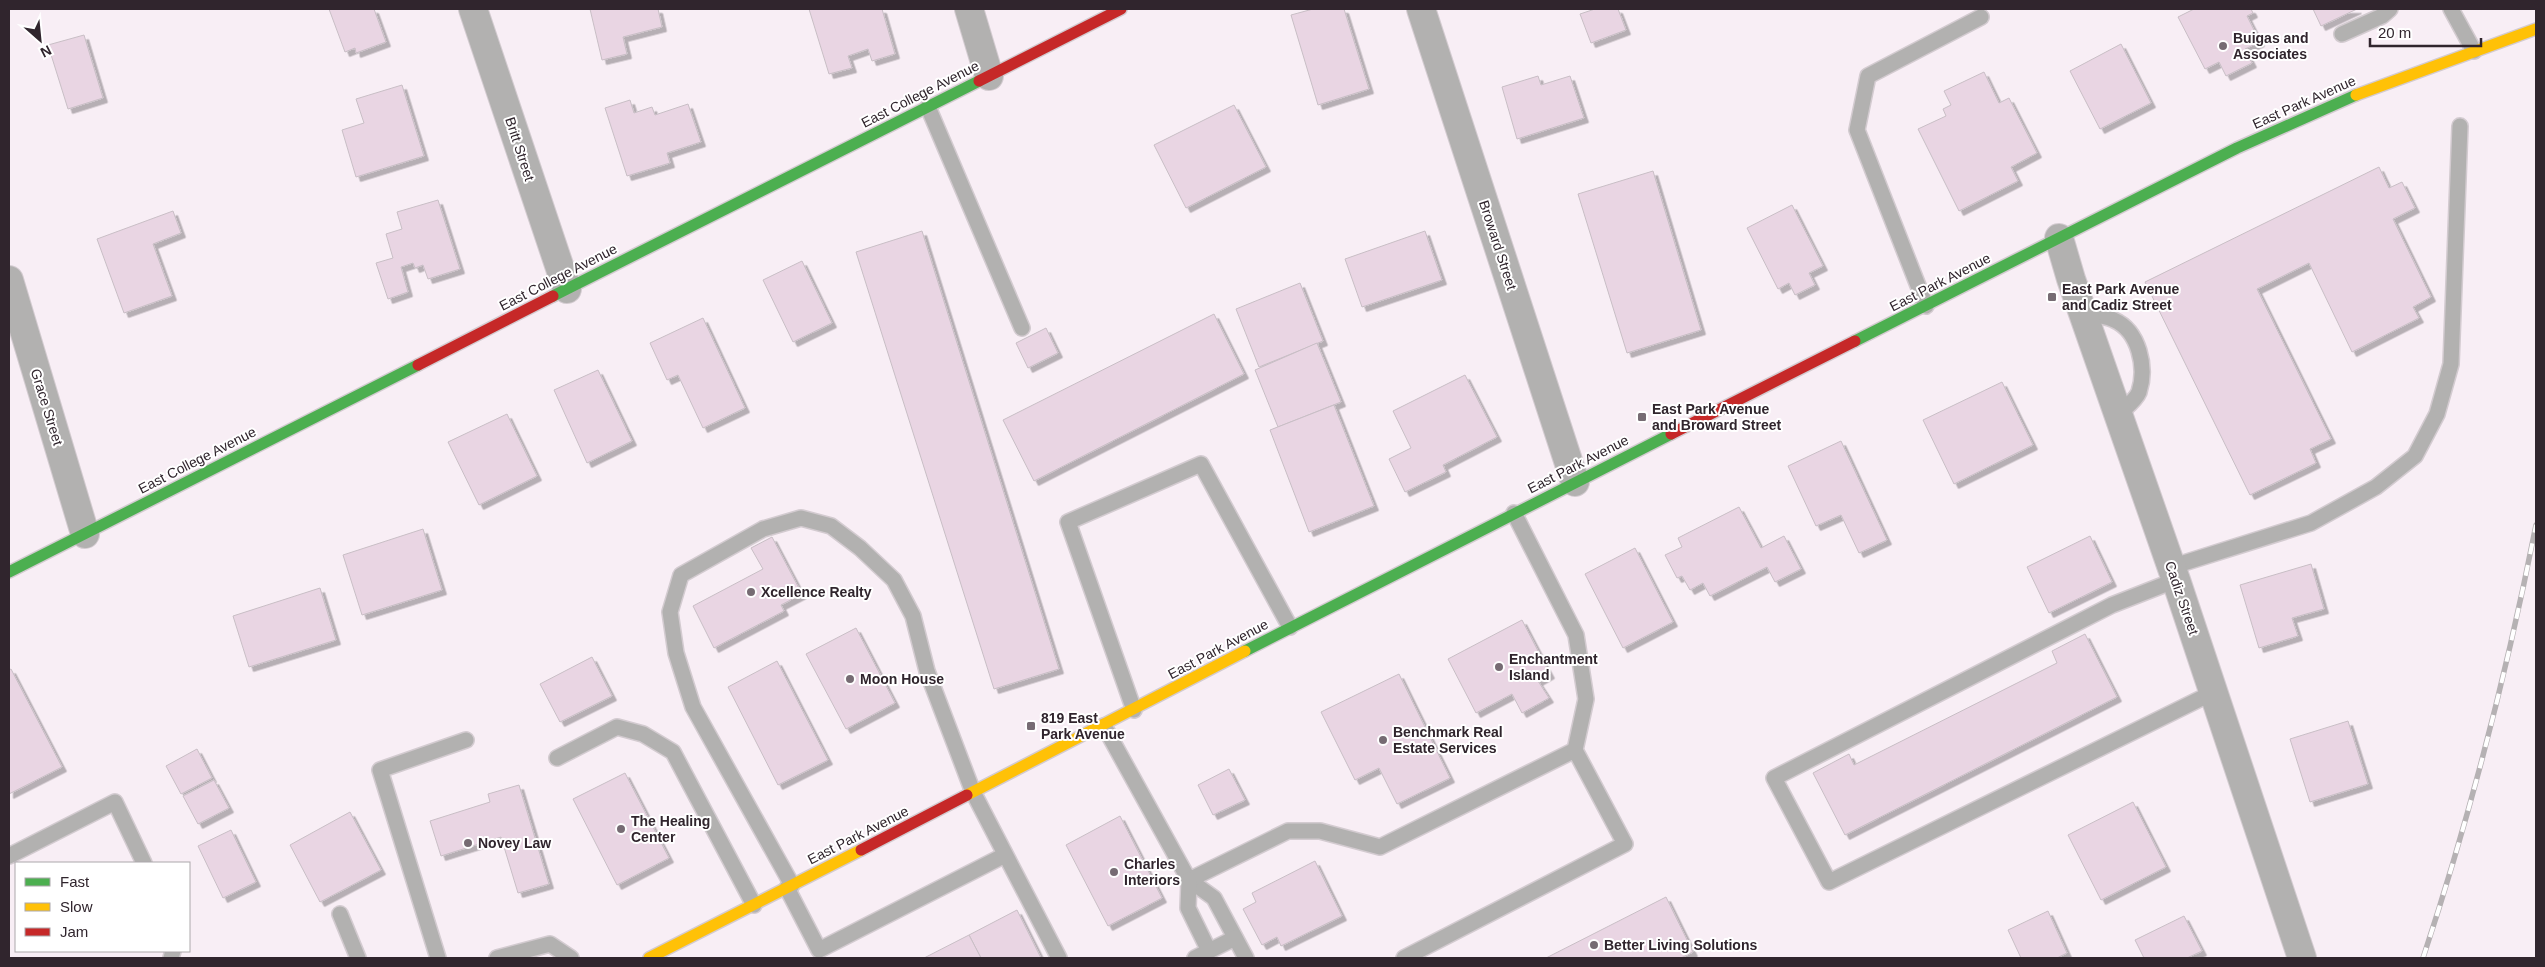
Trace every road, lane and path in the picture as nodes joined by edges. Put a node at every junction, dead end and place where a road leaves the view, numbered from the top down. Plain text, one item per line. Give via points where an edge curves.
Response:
1 (473, 9) edge
2 (969, 9) edge
3 (1122, 9) edge
4 (1421, 9) edge
5 (2390, 9) edge
6 (2452, 9) edge
7 (1981, 17) dead end
8 (2536, 29) edge
9 (2342, 34) dead end
10 (2478, 49) junction
11 (989, 76) junction
12 (928, 107) junction
13 (2460, 126) dead end
14 (2059, 238) junction
15 (9, 280) edge
16 (567, 290) junction
17 (1926, 306) junction
18 (2083, 314) junction
19 (1022, 328) dead end
20 (2118, 415) junction
21 (1575, 482) junction
22 (1514, 513) junction
23 (85, 534) junction
24 (9, 572) edge
25 (2174, 574) junction
26 (1290, 627) junction
27 (2214, 692) junction
28 (1134, 710) junction
29 (1104, 726) junction
30 (466, 740) dead end
31 (1575, 750) junction
32 (557, 758) dead end
33 (973, 792) junction
34 (1005, 855) junction
35 (9, 856) edge
36 (144, 862) edge
37 (1189, 880) junction
38 (790, 886) junction
39 (754, 905) junction
40 (340, 914) dead end
41 (1235, 938) junction
42 (1209, 951) junction
43 (358, 958) edge
44 (438, 958) edge
45 (497, 958) edge
46 (571, 958) edge
47 (649, 958) edge
48 (1059, 958) edge
49 (1195, 958) edge
50 (1246, 958) edge
51 (1404, 958) edge
52 (2302, 958) edge

1 - 16 street, Britt Street
2 - 11 street
3 - 11 street, East College Avenue
4 - 21 street, Broward Street
5 - 9 lane via 2382,16
6 - 10 lane
7 - 17 lane via 1868,76 1857,130
8 - 10 street, East Park Avenue
10 - 14 street, East Park Avenue via 2348,98 2237,148
11 - 12 street, East College Avenue
12 - 16 street, East College Avenue
12 - 19 lane
13 - 25 lane via 2451,364 2437,414 2415,456 2376,487 2311,523
14 - 17 street, East Park Avenue
14 - 18 street, Cadiz Street
15 - 23 street, Grace Street
16 - 23 street, East College Avenue
17 - 21 street, East Park Avenue
18 - 20 street, Cadiz Street
18 - 20 lane via 2112,318 2123,325 2141,356 2139,392
20 - 25 street, Cadiz Street
21 - 22 street, East Park Avenue
22 - 26 street, East Park Avenue
22 - 31 lane via 1576,634 1586,699
23 - 24 street, East College Avenue
25 - 27 street, Cadiz Street
25 - 27 lane via 1774,778 1830,882
26 - 28 street, East Park Avenue
26 - 28 lane via 1201,464 1068,522
27 - 52 street, Cadiz Street
28 - 29 street, East Park Avenue
29 - 33 street, East Park Avenue
29 - 37 lane
30 - 44 lane via 380,770
31 - 37 lane via 1380,847 1320,831 1288,831
31 - 51 lane via 1625,844
32 - 39 lane via 617,727 643,734 673,752
33 - 34 lane
33 - 38 street, East Park Avenue
33 - 38 lane via 927,671 914,616 894,580 831,526 801,518 763,529 681,575 670,612 676,653 693,707
34 - 38 lane via 819,950
34 - 48 lane
35 - 36 lane via 115,802
37 - 41 lane via 1214,898
37 - 42 lane via 1188,908
38 - 39 street, East Park Avenue
39 - 47 street, East Park Avenue
40 - 43 lane
41 - 42 lane
41 - 50 lane
42 - 49 lane
45 - 46 lane via 550,944

